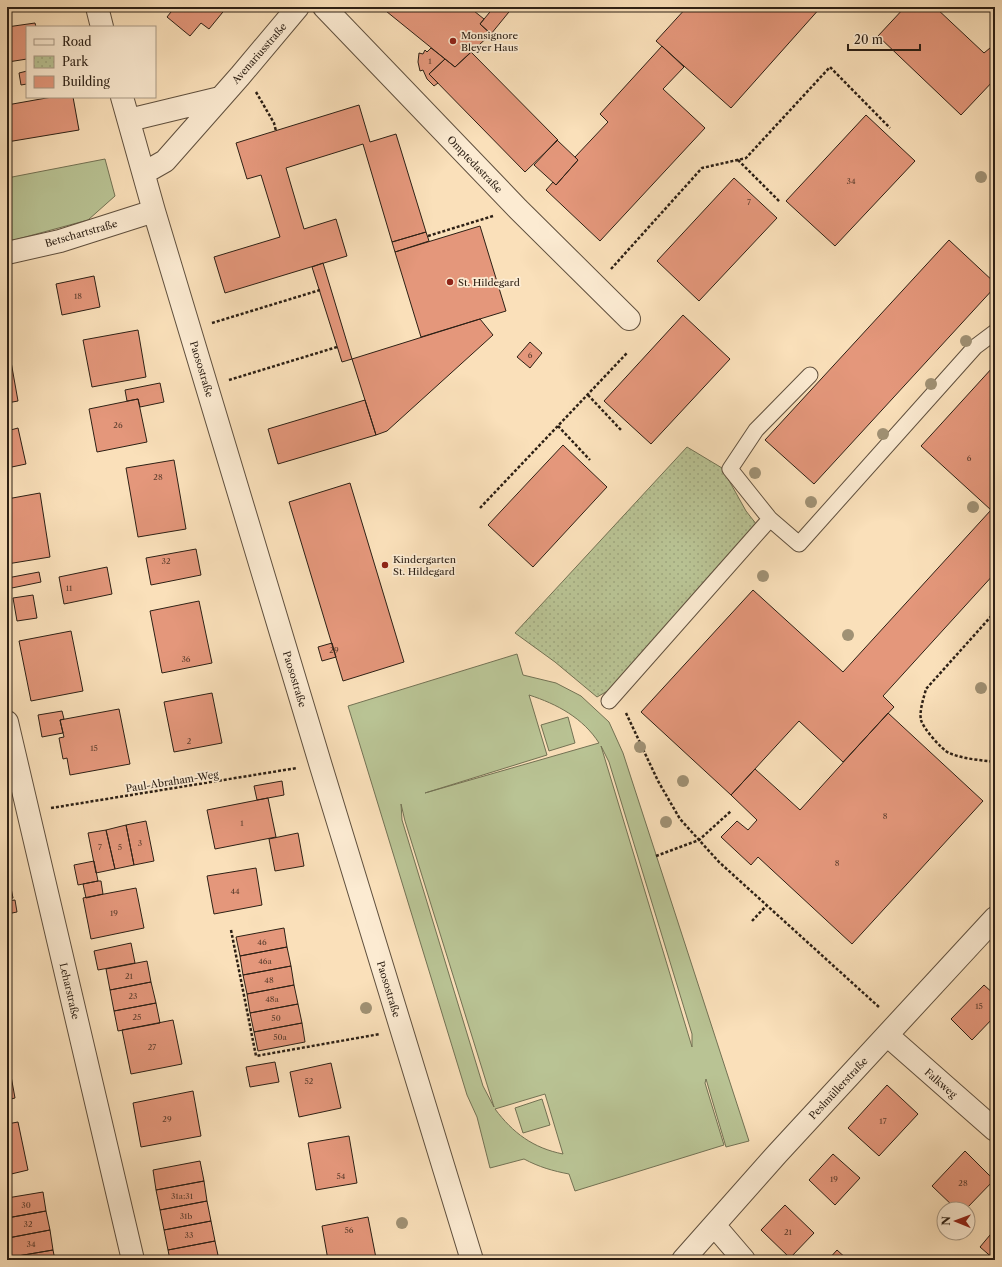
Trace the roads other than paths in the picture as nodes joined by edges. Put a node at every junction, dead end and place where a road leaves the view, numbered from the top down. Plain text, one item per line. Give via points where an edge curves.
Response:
1 (97, 7) edge
2 (298, 7) edge
3 (324, 7) edge
4 (102, 26) edge
5 (122, 98) edge
6 (220, 98) junction
7 (129, 120) junction
8 (144, 173) junction
9 (154, 211) junction
10 (7, 253) edge
11 (629, 319) dead end
12 (995, 332) edge
13 (810, 375) dead end
14 (770, 519) junction
15 (613, 697) road end
16 (7, 722) edge
17 (995, 918) edge
18 (887, 1035) junction
19 (995, 1130) edge
20 (714, 1225) junction
21 (133, 1260) edge
22 (472, 1260) edge
23 (683, 1260) edge
24 (744, 1260) edge

1 - 4 street
2 - 6 street, Avenariusstraße
3 - 11 street, Omptedastraße via 512,203
5 - 7 street, Paosostraße
6 - 7 street
6 - 8 street, Avenariusstraße via 165,161
7 - 8 street, Paosostraße
8 - 9 street, Paosostraße
9 - 10 street, Betschartstraße via 60,241
9 - 22 street, Paosostraße
12 - 14 lane via 975,348 799,544
13 - 14 lane via 756,430 730,469
14 - 15 lane
16 - 21 street, Leharstraße
17 - 18 street, Peslmüllerstraße
18 - 19 street, Falkweg
18 - 20 street, Peslmüllerstraße
20 - 23 street, Peslmüllerstraße
20 - 24 street

